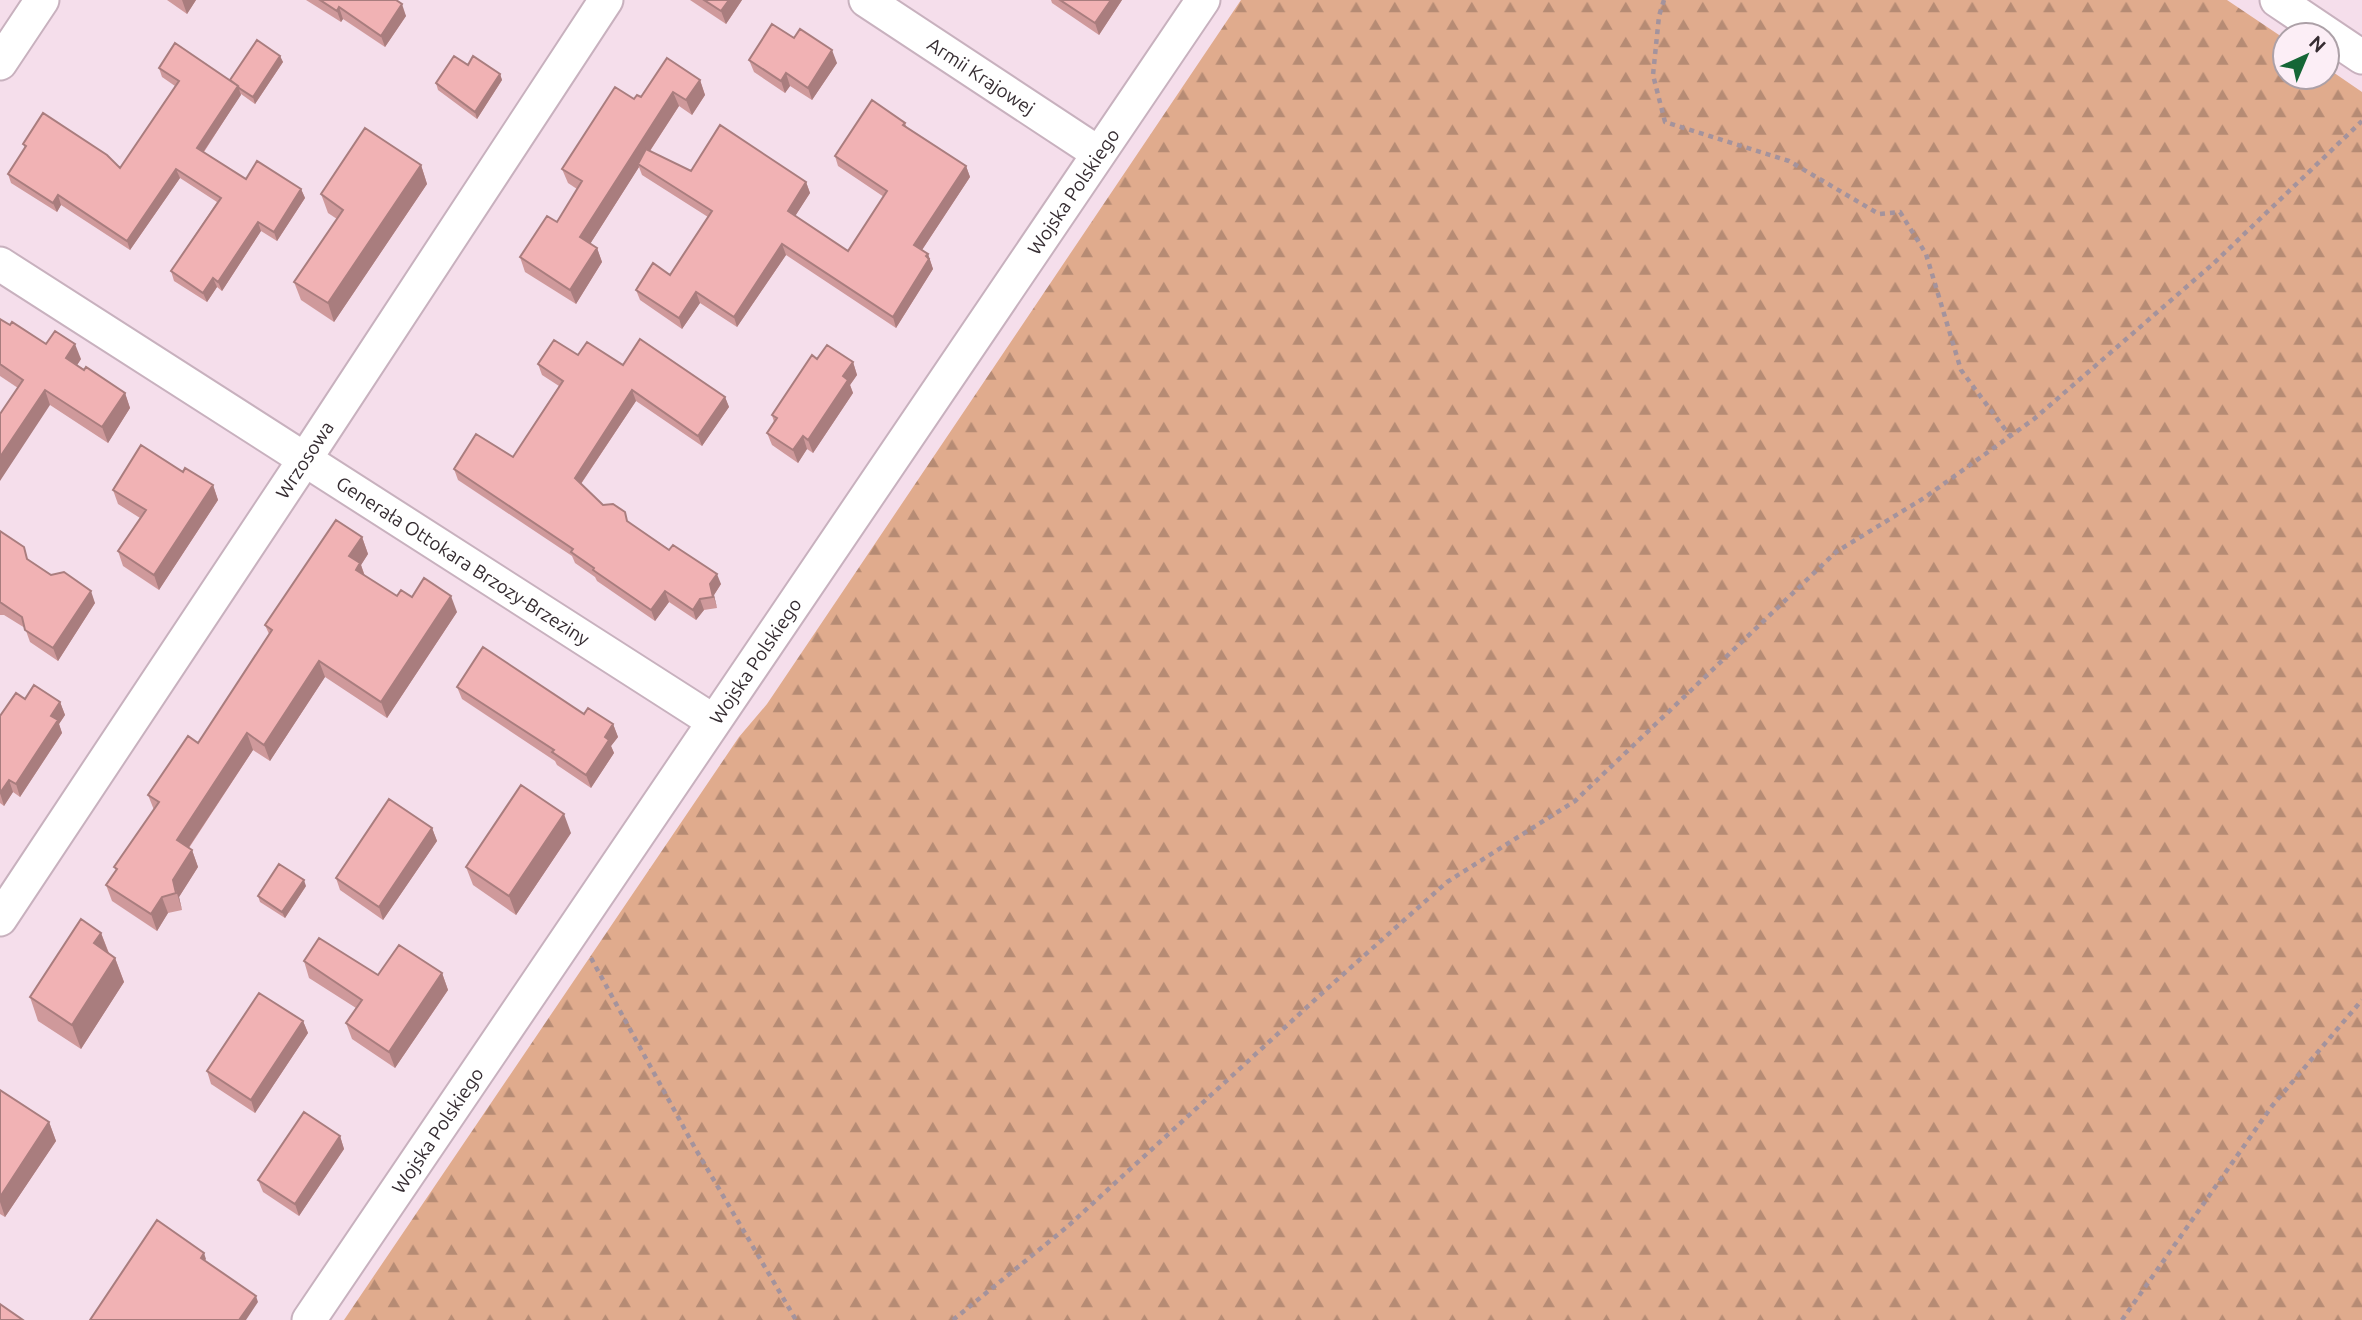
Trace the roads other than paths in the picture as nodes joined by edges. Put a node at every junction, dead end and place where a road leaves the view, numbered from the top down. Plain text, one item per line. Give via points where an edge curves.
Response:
1 (42, 0) edge
2 (606, 0) edge
3 (866, 0) edge
4 (1203, 0) edge
5 (2277, 0) edge
6 (2362, 57) edge
7 (0, 63) edge
8 (1098, 153) junction
9 (0, 264) edge
10 (305, 459) junction
11 (713, 721) junction
12 (0, 919) edge
13 (309, 1320) edge

1 - 7 street
2 - 10 street, Wrzosowa
3 - 8 street, Armii Krajowej
4 - 8 street, Wojska Polskiego
5 - 6 street
8 - 11 street, Wojska Polskiego
9 - 10 street, Generała Ottokara Brzozy-Brzeziny
10 - 11 street, Generała Ottokara Brzozy-Brzeziny
10 - 12 street, Wrzosowa
11 - 13 street, Wojska Polskiego

